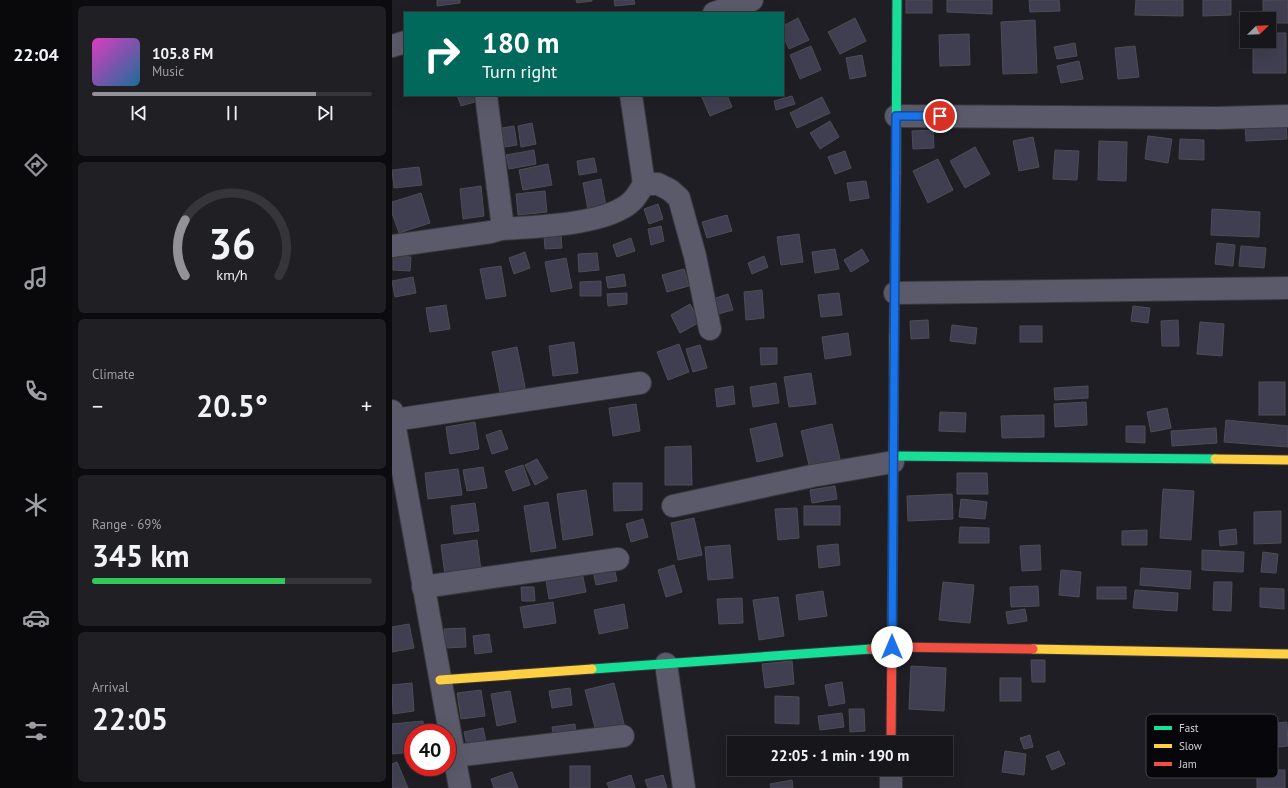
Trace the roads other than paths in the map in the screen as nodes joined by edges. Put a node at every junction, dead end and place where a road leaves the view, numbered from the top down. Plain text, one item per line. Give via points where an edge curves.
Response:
1 (752, 0) edge
2 (759, 0) edge
3 (897, 0) edge
4 (717, 12) edge
5 (764, 12) edge
6 (404, 42) edge
7 (392, 46) edge
8 (486, 96) edge
9 (631, 96) edge
10 (896, 116) junction
11 (1288, 116) edge
12 (644, 184) junction
13 (501, 229) junction
14 (392, 246) edge
15 (1288, 288) edge
16 (895, 292) junction
17 (710, 329) dead end
18 (640, 383) dead end
19 (393, 416) edge
20 (893, 459) junction
21 (1288, 460) edge
22 (673, 506) dead end
23 (618, 559) dead end
24 (423, 586) junction
25 (892, 647) junction
26 (1288, 654) edge
27 (666, 664) junction
28 (440, 680) junction
29 (448, 724) edge
30 (623, 736) dead end
31 (891, 736) edge
32 (456, 756) edge
33 (456, 767) edge
34 (891, 776) edge
35 (460, 788) edge
36 (684, 788) edge
37 (891, 788) edge

1 - 4 street
2 - 5 street
3 - 10 street
6 - 7 street
8 - 13 street
9 - 12 street
10 - 11 street
10 - 16 street
12 - 13 street via 631,202 611,214 554,225
12 - 17 street via 658,184 679,198 695,256
13 - 14 street
15 - 16 street
16 - 20 street
18 - 19 street
19 - 24 street
20 - 21 street
20 - 22 street
20 - 25 street
23 - 24 street
24 - 28 street
25 - 26 street
25 - 27 street
25 - 31 street
27 - 28 street
27 - 36 street
28 - 29 street
30 - 32 street
33 - 35 street
34 - 37 street

